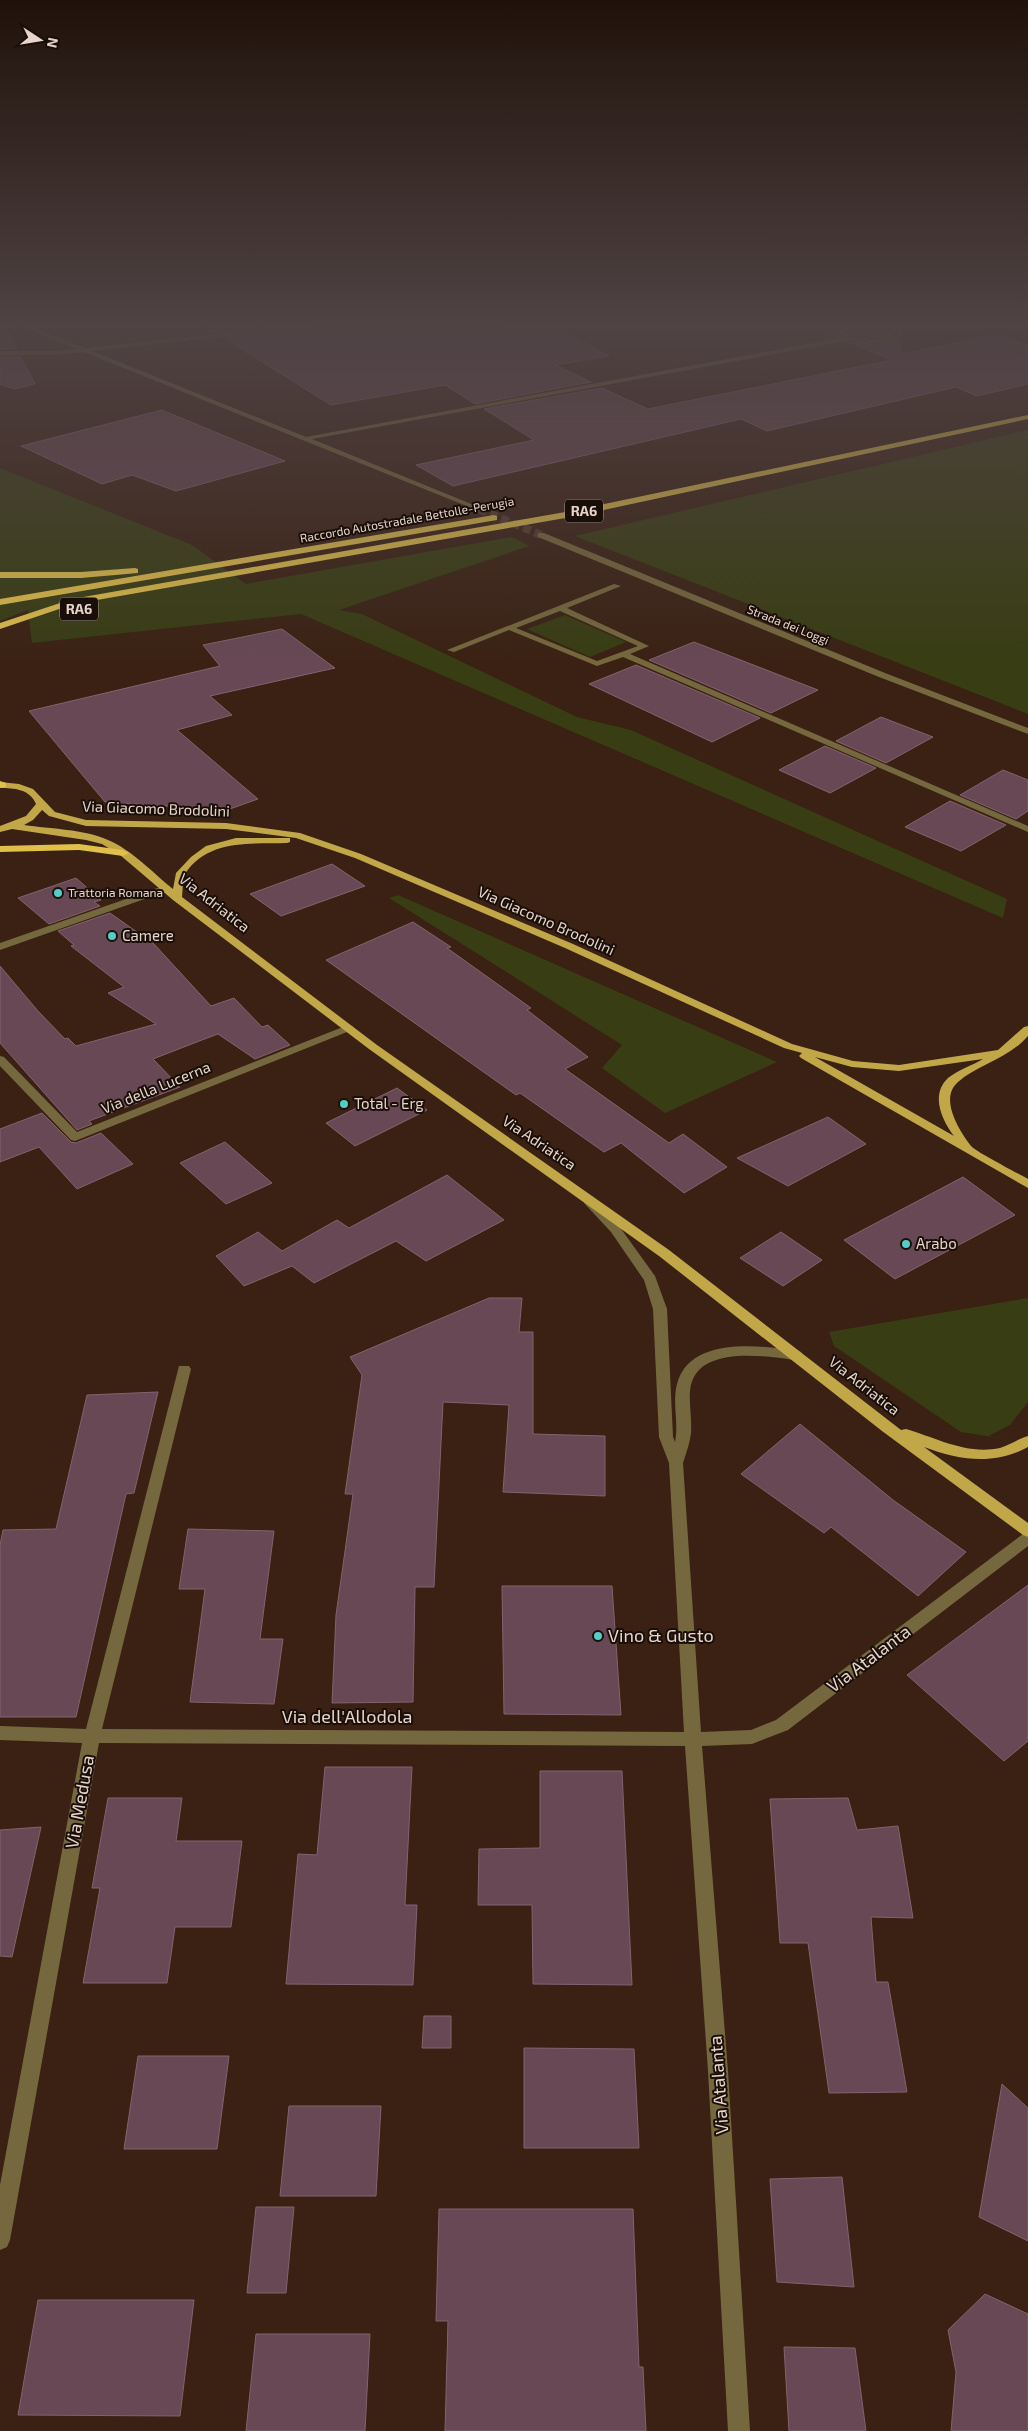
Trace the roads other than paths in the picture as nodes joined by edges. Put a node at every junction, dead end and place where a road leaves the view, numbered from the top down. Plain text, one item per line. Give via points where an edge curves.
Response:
1 (298, 436) edge
2 (318, 436) edge
3 (935, 436) edge
4 (304, 439) junction
5 (565, 506) dead end
6 (479, 509) tunnel mouth
7 (526, 512) dead end
8 (507, 516) dead end
9 (541, 535) tunnel mouth
10 (140, 574) junction
11 (0, 575) edge
12 (617, 586) dead end
13 (159, 587) junction
14 (0, 602) edge
15 (561, 608) junction
16 (0, 626) edge
17 (510, 628) junction
18 (0, 635) edge
19 (451, 650) dead end
20 (623, 654) junction
21 (1028, 731) edge
22 (1, 785) edge
23 (41, 804) junction
24 (11, 826) junction
25 (0, 829) edge
26 (1028, 829) edge
27 (318, 842) junction
28 (0, 849) edge
29 (123, 853) junction
30 (166, 888) junction
31 (177, 898) junction
32 (0, 947) edge
33 (348, 1028) junction
34 (1028, 1029) edge
35 (788, 1046) junction
36 (998, 1053) junction
37 (0, 1059) edge
38 (967, 1148) junction
39 (1028, 1184) edge
40 (576, 1190) junction
41 (796, 1355) junction
42 (184, 1369) dead end
43 (887, 1426) junction
44 (1028, 1440) edge
45 (676, 1463) junction
46 (1028, 1531) edge
47 (1028, 1538) edge
48 (0, 1733) edge
49 (92, 1736) junction
50 (693, 1739) junction
51 (0, 2240) edge
52 (739, 2431) edge

1 - 4 street
2 - 4 street
3 - 13 highway, RA6 via 441,538
4 - 6 street
5 - 7 highway, Raccordo Autostradale Bettolle-Perugia / RA6
8 - 10 highway, Raccordo Autostradale Bettolle-Perugia
9 - 21 street, Strada dei Loggi via 882,675
10 - 11 highway
10 - 14 highway
12 - 15 street
13 - 16 highway, RA6 via 72,602
13 - 18 highway, RA6 via 42,619
15 - 17 street
15 - 20 street via 645,646
17 - 19 street
17 - 20 street via 597,664
20 - 26 street
22 - 23 main road, Via Giacomo Brodolini via 34,792
23 - 24 main road via 32,817
23 - 27 main road, Via Giacomo Brodolini via 52,814 86,823 226,826 278,831
24 - 25 main road
24 - 29 main road, Via Adriatica via 87,837 105,842
27 - 31 main road via 256,839 209,848 179,875
27 - 35 main road, Via Giacomo Brodolini via 569,946
28 - 29 highway via 79,847
29 - 30 main road, Via Adriatica
30 - 31 main road, Via Adriatica
30 - 32 street
31 - 33 main road, Via Adriatica
33 - 37 street, Via della Lucerna via 75,1137
33 - 40 main road, Via Adriatica
34 - 36 main road, Via Giacomo Brodolini
35 - 36 main road, Via Giacomo Brodolini via 852,1064 899,1068
35 - 38 main road
36 - 38 main road via 952,1081 944,1097 945,1115
38 - 39 main road
40 - 41 main road, Via Adriatica
40 - 45 street, Via Atalanta via 615,1229 650,1279 660,1309 666,1437
41 - 43 main road, Via Adriatica
41 - 45 street, Via Atalanta via 754,1350 725,1352 690,1368 684,1382 684,1435
42 - 49 street, Via Medusa
43 - 44 main road via 943,1450 962,1454 994,1454 1016,1449
43 - 46 main road, Via Adriatica
45 - 50 street, Via Atalanta
47 - 50 street, Via Atalanta via 782,1725 752,1737
48 - 49 street, Via dell'Allodola
49 - 50 street, Via dell'Allodola
49 - 51 street, Via Medusa
50 - 52 street, Via Atalanta via 718,2062

